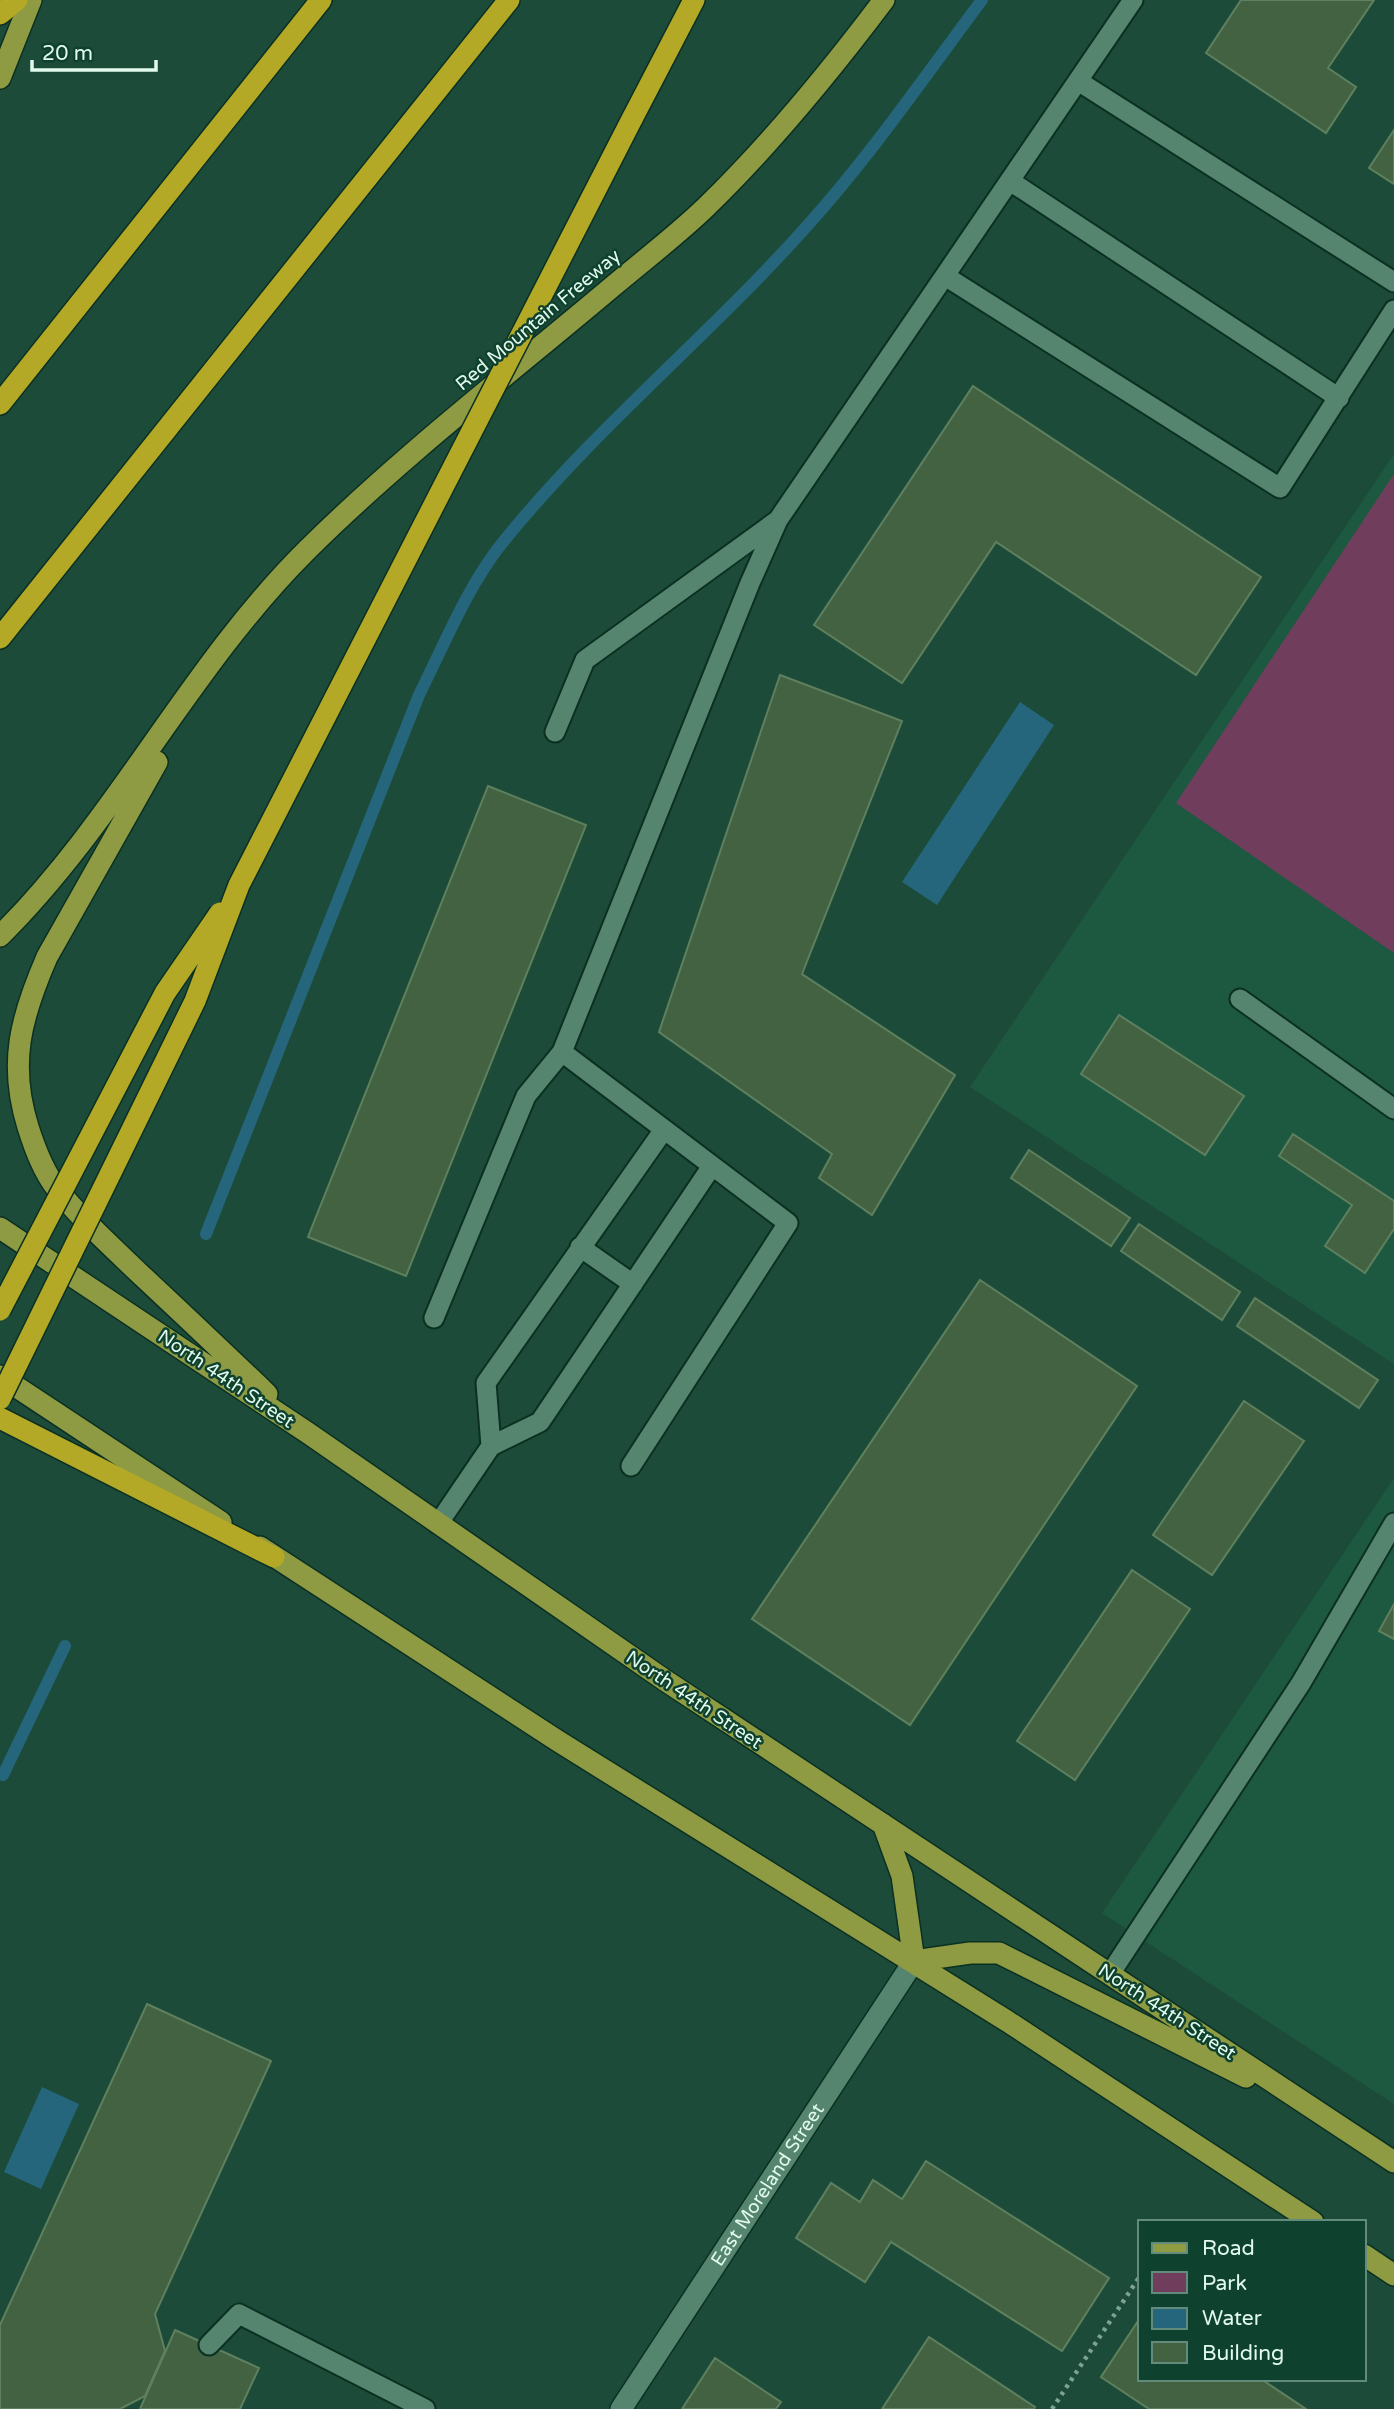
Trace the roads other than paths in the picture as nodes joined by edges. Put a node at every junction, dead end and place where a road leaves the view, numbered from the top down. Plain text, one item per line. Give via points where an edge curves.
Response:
1 (17, 0) edge
2 (31, 0) edge
3 (321, 0) edge
4 (509, 0) edge
5 (694, 0) edge
6 (884, 0) edge
7 (1133, 0) edge
8 (0, 14) edge
9 (0, 78) edge
10 (1078, 81) junction
11 (1010, 181) junction
12 (945, 276) junction
13 (1394, 282) edge
14 (1394, 310) edge
15 (1339, 398) junction
16 (0, 404) edge
17 (778, 520) junction
18 (0, 638) edge
19 (211, 665) junction
20 (555, 732) dead end
21 (239, 885) junction
22 (0, 936) edge
23 (1240, 999) dead end
24 (562, 1052) junction
25 (1394, 1109) edge
26 (663, 1131) junction
27 (712, 1166) junction
28 (0, 1228) edge
29 (580, 1247) junction
30 (633, 1284) junction
31 (0, 1310) edge
32 (434, 1318) dead end
33 (0, 1376) edge
34 (0, 1399) edge
35 (0, 1418) edge
36 (307, 1433) junction
37 (491, 1447) junction
38 (631, 1466) dead end
39 (1394, 1523) edge
40 (438, 1524) junction
41 (274, 1557) junction
42 (883, 1824) junction
43 (914, 1961) junction
44 (1110, 1973) junction
45 (1334, 2122) junction
46 (1394, 2162) edge
47 (1310, 2220) edge
48 (1366, 2256) edge
49 (1394, 2275) edge
50 (209, 2345) dead end
51 (425, 2409) edge
52 (621, 2409) edge

1 - 8 highway
2 - 9 main road
3 - 16 highway
4 - 18 highway
5 - 21 highway, bridge
6 - 19 main road, Red Mountain Freeway via 807,101 704,209 359,500 304,553
7 - 10 lane
10 - 11 lane
10 - 13 lane
11 - 12 lane
11 - 15 lane
12 - 15 lane via 1280,488
12 - 17 lane
14 - 15 lane
17 - 20 lane via 585,660
17 - 24 lane
19 - 22 main road via 112,805 45,891
19 - 36 main road via 47,957 20,1038 19,1090 33,1145 72,1207
21 - 31 highway, bridge via 165,993
21 - 34 highway, bridge via 195,1001
23 - 25 lane
24 - 26 lane
24 - 32 lane via 526,1096
26 - 27 lane
26 - 29 lane
27 - 30 lane
27 - 38 lane via 788,1223
28 - 36 main road, North 44th Street
29 - 30 lane
29 - 37 lane via 486,1383
30 - 37 lane via 540,1422
33 - 41 main road
35 - 41 highway
36 - 40 main road, North 44th Street
37 - 40 lane
39 - 44 lane via 1301,1683
40 - 42 main road, North 44th Street
41 - 43 main road via 558,1741
42 - 43 main road via 902,1876
42 - 44 main road, North 44th Street
43 - 45 main road via 999,1953
43 - 47 main road
43 - 52 street, East Moreland Street
44 - 45 main road, North 44th Street
45 - 46 main road, North 44th Street
48 - 49 main road
50 - 51 lane via 239,2314

